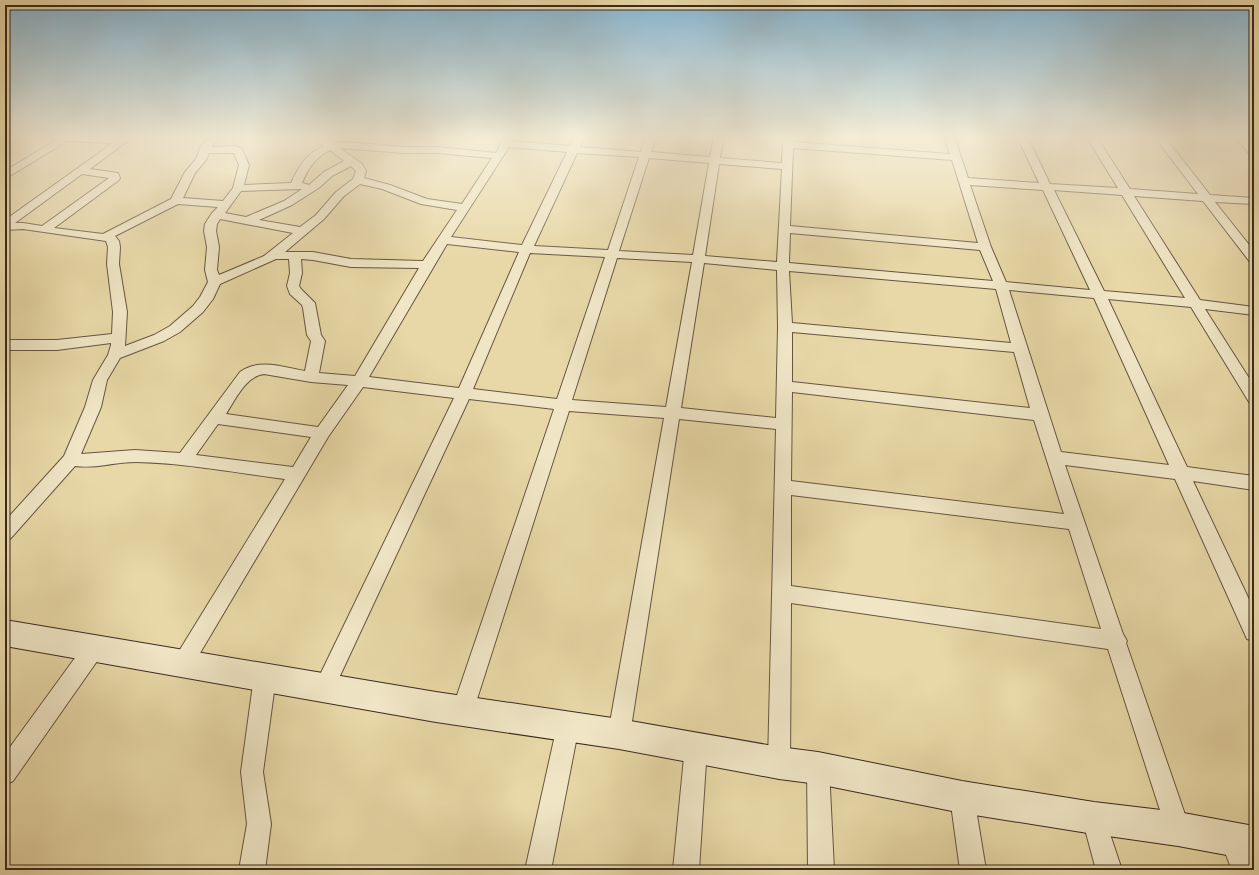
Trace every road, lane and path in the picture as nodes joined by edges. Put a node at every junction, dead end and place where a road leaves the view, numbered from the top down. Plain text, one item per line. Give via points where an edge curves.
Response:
1 (73, 177) edge
2 (115, 177) edge
3 (187, 177) edge
4 (241, 177) edge
5 (299, 177) edge
6 (325, 177) edge
7 (358, 177) edge
8 (484, 177) edge
9 (561, 177) edge
10 (638, 177) edge
11 (712, 177) edge
12 (786, 177) edge
13 (962, 177) edge
14 (1042, 177) edge
15 (1116, 177) edge
16 (1191, 177) edge
17 (963, 181) junction
18 (354, 183) junction
19 (316, 185) junction
20 (295, 186) junction
21 (1047, 187) junction
22 (238, 188) junction
23 (1126, 192) junction
24 (1208, 199) junction
25 (176, 201) junction
26 (1254, 201) edge
27 (224, 204) junction
28 (464, 208) junction
29 (216, 215) junction
30 (246, 221) junction
31 (5, 226) edge
32 (785, 229) junction
33 (44, 230) junction
34 (303, 231) junction
35 (105, 237) junction
36 (443, 240) junction
37 (984, 247) junction
38 (526, 248) junction
39 (613, 254) junction
40 (273, 255) junction
41 (295, 255) junction
42 (699, 259) junction
43 (1254, 259) edge
44 (427, 265) junction
45 (783, 266) junction
46 (214, 282) junction
47 (1001, 286) junction
48 (1099, 295) junction
49 (1194, 303) junction
50 (1254, 311) edge
51 (785, 327) junction
52 (118, 338) junction
53 (5, 345) edge
54 (1020, 348) junction
55 (115, 356) junction
56 (311, 378) junction
57 (360, 381) junction
58 (784, 386) junction
59 (464, 394) junction
60 (1254, 398) edge
61 (562, 405) junction
62 (673, 413) junction
63 (1040, 415) junction
64 (214, 418) junction
65 (782, 424) junction
66 (322, 433) junction
67 (1055, 458) junction
68 (71, 459) junction
69 (184, 460) junction
70 (1182, 473) junction
71 (298, 474) junction
72 (1254, 483) edge
73 (783, 487) junction
74 (1077, 523) junction
75 (5, 532) edge
76 (782, 593) junction
77 (5, 632) edge
78 (1254, 632) edge
79 (1117, 641) junction
80 (95, 647) junction
81 (183, 663) junction
82 (264, 677) junction
83 (326, 686) junction
84 (463, 710) junction
85 (568, 726) junction
86 (619, 734) junction
87 (696, 747) junction
88 (779, 763) junction
89 (818, 768) junction
90 (5, 773) edge
91 (962, 797) junction
92 (1094, 818) junction
93 (1178, 829) junction
94 (1243, 842) edge
95 (252, 870) edge
96 (538, 870) edge
97 (686, 870) edge
98 (821, 870) edge
99 (973, 870) edge
100 (1109, 870) edge
101 (1245, 870) edge

1 - 31 street
2 - 33 street
3 - 25 street
4 - 22 street
5 - 20 street
6 - 19 street
7 - 18 street
8 - 28 street
9 - 38 street
10 - 39 street
11 - 42 street
12 - 32 street
13 - 17 street
14 - 21 street
15 - 23 street
16 - 24 street
17 - 21 street
17 - 37 street
18 - 19 street
18 - 28 street via 386,187 425,202
18 - 34 street
19 - 20 street
19 - 30 street via 288,203
20 - 22 street
21 - 23 street
21 - 48 street
22 - 27 street
23 - 24 street
23 - 49 street
24 - 26 street
24 - 43 street
25 - 27 street
25 - 35 street
27 - 29 street
28 - 36 street
29 - 30 street
29 - 46 street via 210,224 213,247 210,270
30 - 34 street
31 - 33 street
32 - 37 street
32 - 45 street
33 - 35 street
34 - 40 street
35 - 52 street via 113,241 114,247 113,264 120,312
36 - 38 street
36 - 44 street
37 - 47 street
38 - 39 street
38 - 59 street
39 - 42 street
39 - 61 street
40 - 41 street
40 - 46 street
41 - 44 street via 351,263
41 - 56 street via 296,273 293,286 308,303 314,335 318,341
42 - 45 street
42 - 62 street
44 - 57 street
45 - 47 street
45 - 51 street
46 - 55 street via 198,309 175,329
47 - 48 street
47 - 54 street
48 - 49 street
48 - 70 street
49 - 50 street
49 - 60 street
51 - 54 street
51 - 58 street
52 - 53 street via 57,346
52 - 55 street
54 - 63 street
55 - 68 street via 100,380 93,407
56 - 57 street
56 - 64 street via 264,369 253,370 245,376
57 - 59 street
57 - 66 street
58 - 63 street
58 - 65 street
59 - 61 street
59 - 83 street
61 - 62 street
61 - 84 street
62 - 65 street
62 - 86 street
63 - 67 street
64 - 66 street
64 - 69 street
65 - 73 street
66 - 71 street
67 - 70 street
67 - 74 street
68 - 69 street via 84,461 135,456
68 - 75 street
69 - 71 street
70 - 72 street
70 - 78 street
71 - 81 street
73 - 74 street
73 - 76 street
74 - 79 street
76 - 79 street
76 - 88 street
77 - 80 main road
79 - 93 street
80 - 81 main road
80 - 90 street
81 - 82 main road
82 - 83 main road
82 - 95 street via 252,772 259,824
83 - 84 main road
84 - 85 main road
85 - 86 main road
85 - 96 street
86 - 87 main road
87 - 88 main road
87 - 97 street
88 - 89 main road
89 - 91 main road
89 - 98 street
91 - 92 main road
91 - 99 street
92 - 93 main road
92 - 100 street
93 - 94 main road
94 - 101 street

